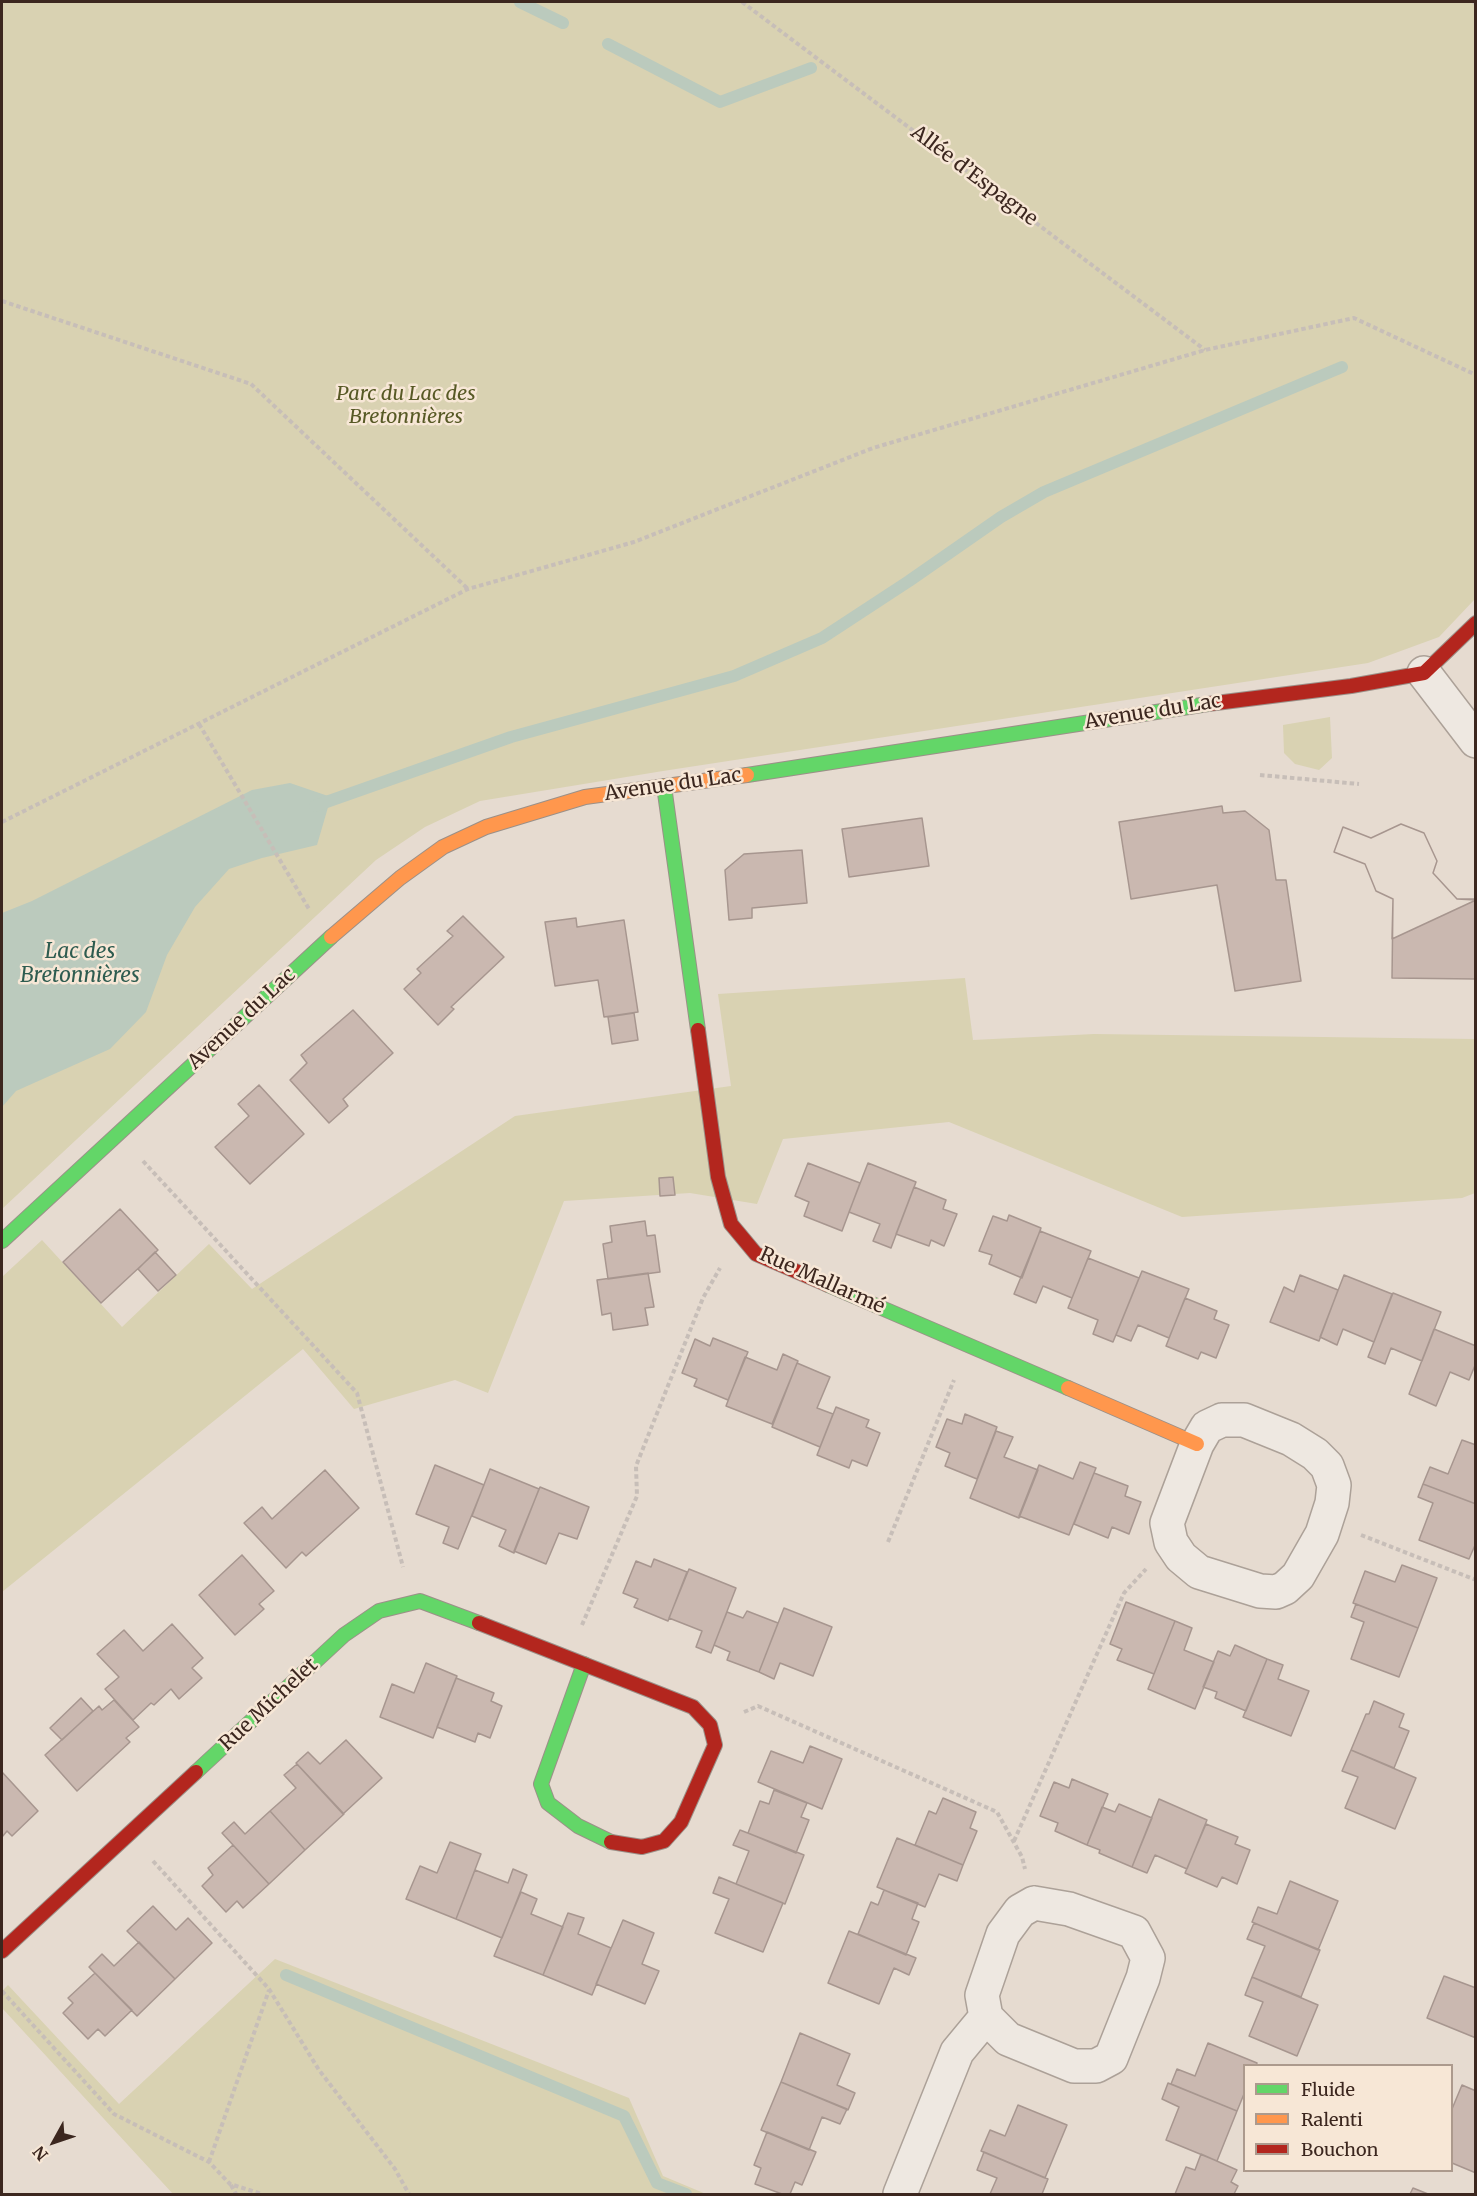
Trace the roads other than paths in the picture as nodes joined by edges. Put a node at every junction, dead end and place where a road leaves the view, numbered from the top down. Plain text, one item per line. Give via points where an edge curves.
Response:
1 (1476, 623) edge
2 (1424, 673) junction
3 (1476, 741) edge
4 (664, 786) junction
5 (2, 1241) edge
6 (1197, 1444) junction
7 (584, 1664) junction
8 (2, 1951) edge
9 (986, 2018) junction
10 (900, 2194) edge

1 - 2 street
2 - 3 street
2 - 4 street, Avenue du Lac
4 - 5 street, Avenue du Lac via 585,797 486,827 443,847 334,935
4 - 6 street, Rue Mallarmé via 718,1177 731,1224 743,1239 756,1254
6 - 6 street via 1167,1523 1171,1542 1199,1572 1260,1591 1285,1588 1298,1576 1322,1534 1334,1485 1327,1466 1291,1439 1244,1420 1222,1420 1207,1427
7 - 7 street via 693,1707 710,1725 715,1745 681,1822 664,1841 642,1847 616,1844 578,1826 548,1803 541,1784
7 - 8 street, Rue Michelet via 420,1601 380,1611 344,1635
9 - 9 street via 1008,2039 1074,2066 1096,2066 1111,2058 1148,1958 1134,1932 1069,1909 1034,1903 1020,1911 1004,1934 982,1995
9 - 10 street via 957,2052

